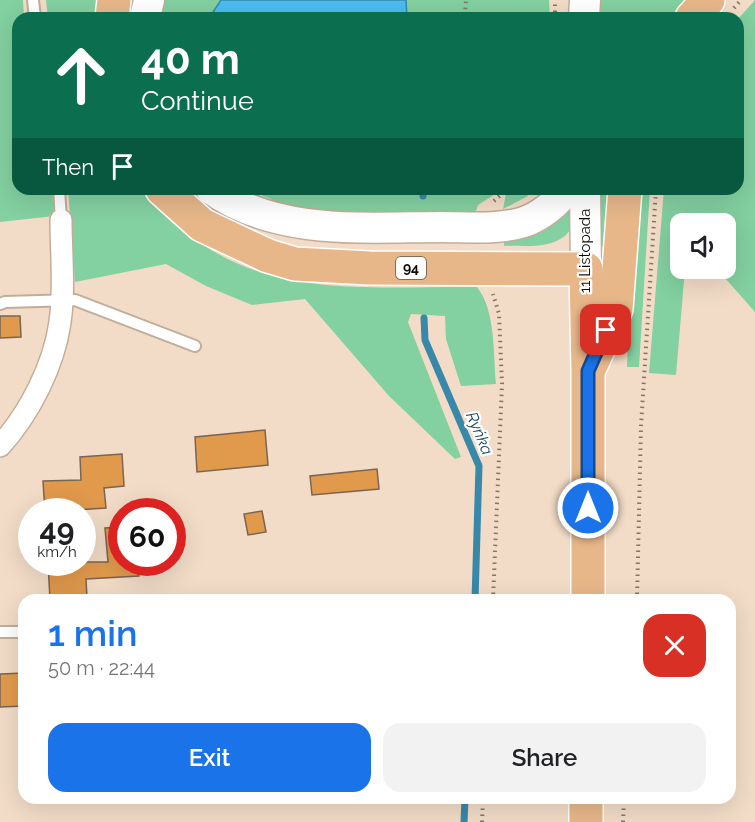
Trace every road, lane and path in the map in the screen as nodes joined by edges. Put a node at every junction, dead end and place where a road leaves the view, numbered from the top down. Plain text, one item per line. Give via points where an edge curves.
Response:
1 (708, 0) edge
2 (697, 12) edge
3 (59, 195) edge
4 (169, 195) edge
5 (221, 195) edge
6 (560, 195) edge
7 (585, 195) edge
8 (625, 195) edge
9 (656, 195) edge
10 (61, 220) joint
11 (585, 269) junction
12 (493, 293) dead end
13 (62, 300) junction
14 (0, 304) edge
15 (195, 346) dead end
16 (588, 371) junction
17 (0, 446) edge
18 (493, 594) edge
19 (588, 594) edge
20 (637, 594) edge
21 (0, 632) edge
22 (18, 632) edge
23 (483, 804) edge
24 (586, 804) edge
25 (624, 804) edge
26 (482, 822) edge
27 (586, 822) edge
28 (623, 822) edge

1 - 2 main road
3 - 10 lane
4 - 11 main road, 94 via 202,225 268,256 295,264
5 - 6 main road via 280,219 356,227 490,226 523,222 542,213
7 - 11 main road, 11 Listopada
8 - 16 main road via 616,309
9 - 20 path via 641,426
10 - 13 street
11 - 16 main road, 11 Listopada
12 - 18 path via 499,314 502,384
13 - 14 lane
13 - 15 lane via 75,300
13 - 17 street via 60,324 44,377 15,429
16 - 19 main road, 11 Listopada
21 - 22 lane
23 - 26 path
24 - 27 main road
25 - 28 path

